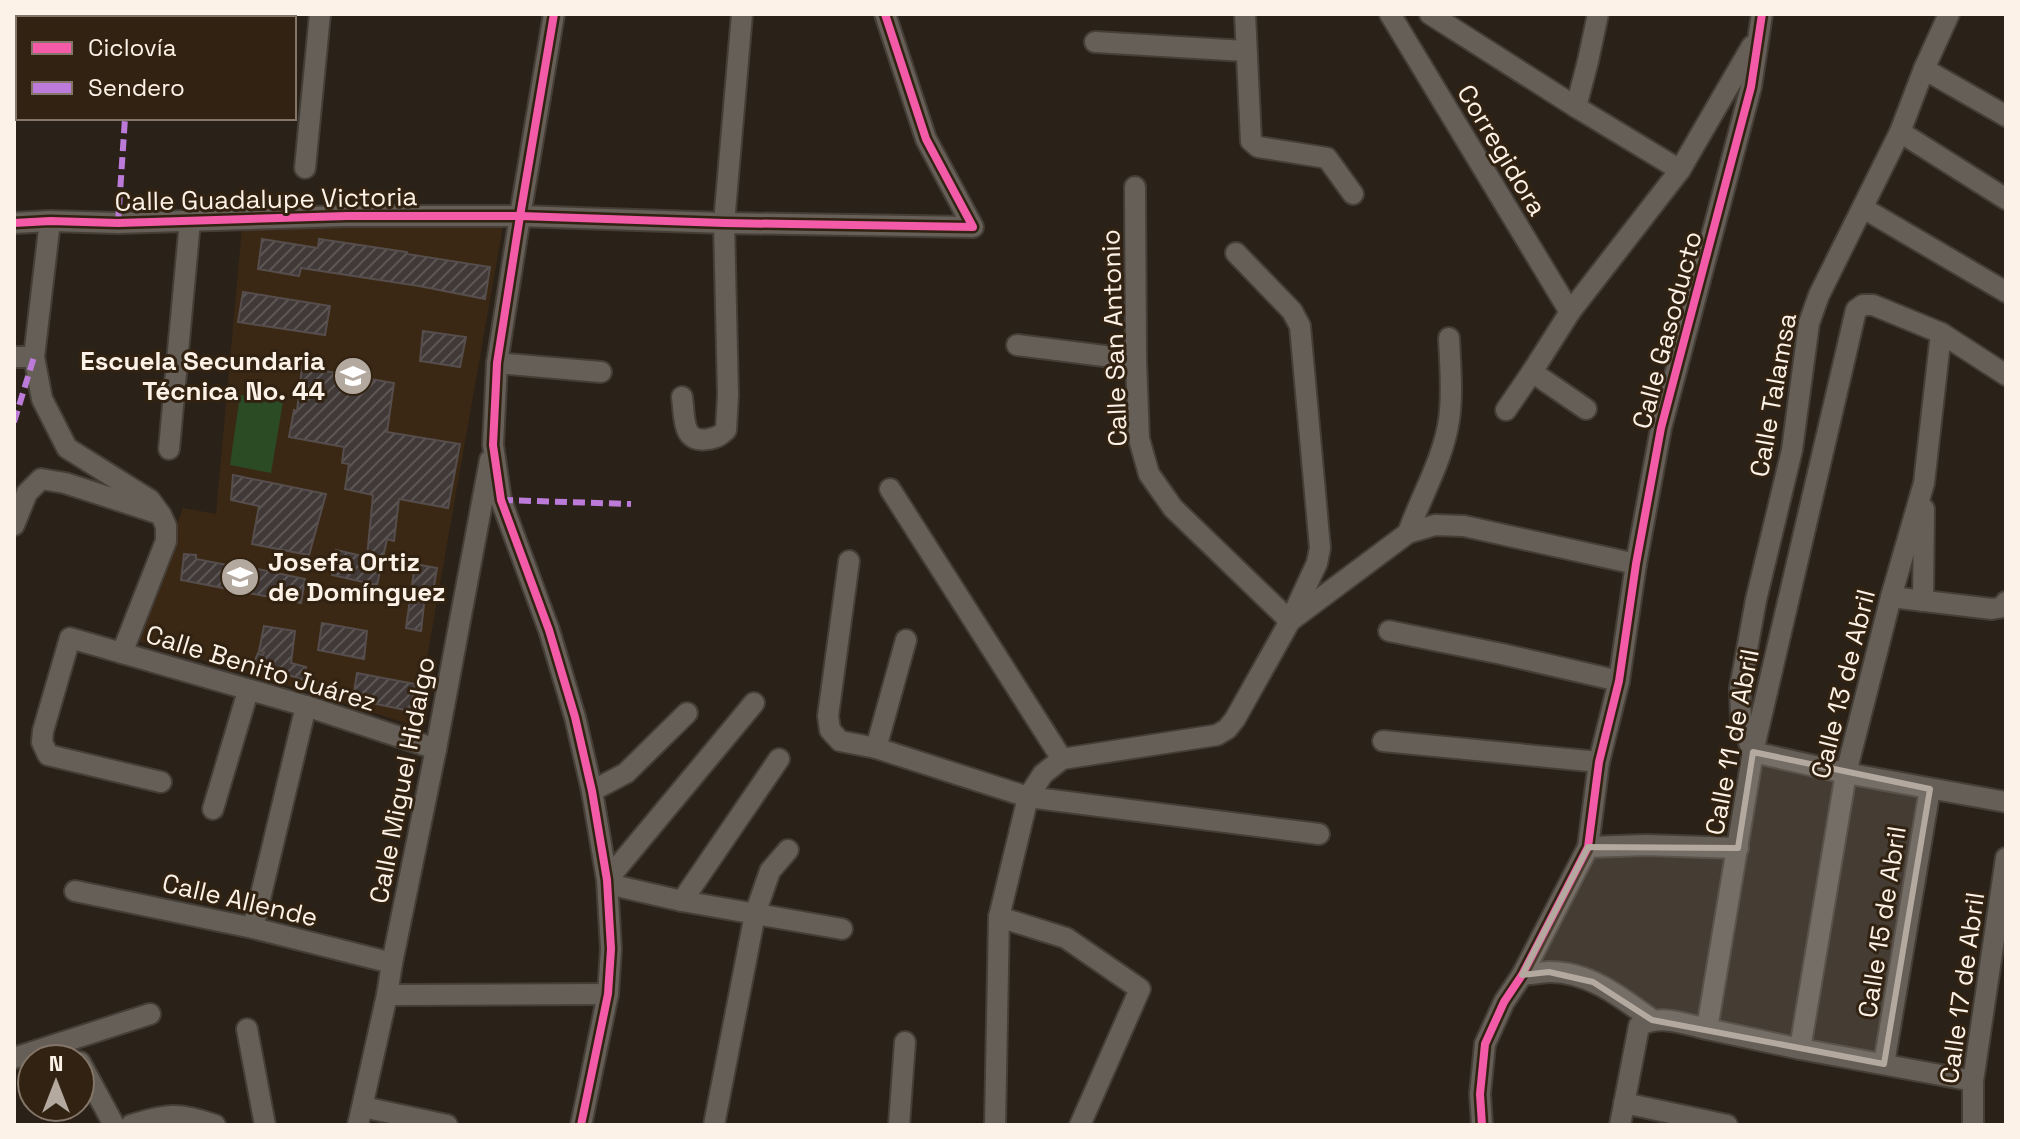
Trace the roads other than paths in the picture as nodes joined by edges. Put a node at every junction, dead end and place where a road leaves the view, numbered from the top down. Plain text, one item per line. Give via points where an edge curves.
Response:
1 (320, 14) edge
2 (554, 14) edge
3 (742, 14) edge
4 (885, 14) edge
5 (1245, 14) edge
6 (1390, 14) edge
7 (1430, 14) edge
8 (1598, 14) edge
9 (1953, 16) edge
10 (1760, 24) edge
11 (1095, 42) dead end
12 (1245, 51) junction
13 (1924, 69) junction
14 (1576, 107) junction
15 (2006, 116) edge
16 (1900, 132) junction
17 (305, 168) dead end
18 (1680, 170) junction
19 (1135, 187) dead end
20 (1353, 194) dead end
21 (2006, 199) edge
22 (1863, 208) junction
23 (520, 216) junction
24 (50, 221) junction
25 (190, 221) junction
26 (14, 223) edge
27 (724, 223) junction
28 (1236, 253) dead end
29 (2006, 292) edge
30 (1570, 312) junction
31 (1941, 333) junction
32 (1449, 338) dead end
33 (1017, 345) dead end
34 (24, 357) edge
35 (1136, 360) junction
36 (497, 363) junction
37 (601, 372) dead end
38 (1532, 372) junction
39 (2006, 375) edge
40 (682, 397) dead end
41 (1586, 409) dead end
42 (1506, 410) dead end
43 (493, 445) junction
44 (169, 449) dead end
45 (1924, 483) junction
46 (890, 489) dead end
47 (161, 515) junction
48 (14, 525) edge
49 (1408, 533) junction
50 (849, 561) dead end
51 (1636, 564) junction
52 (1891, 597) junction
53 (1923, 601) junction
54 (2005, 605) edge
55 (1290, 621) junction
56 (1389, 631) dead end
57 (906, 640) dead end
58 (122, 653) junction
59 (1619, 681) junction
60 (248, 691) junction
61 (754, 703) dead end
62 (306, 706) junction
63 (687, 713) dead end
64 (1383, 741) dead end
65 (876, 748) junction
66 (436, 749) junction
67 (1753, 752) junction
68 (779, 759) dead end
69 (1062, 759) junction
70 (1599, 762) junction
71 (1846, 773) junction
72 (161, 782) dead end
73 (1930, 789) junction
74 (592, 791) junction
75 (1028, 797) junction
76 (2006, 802) edge
77 (213, 809) dead end
78 (1319, 834) dead end
79 (1588, 847) junction
80 (1738, 848) junction
81 (788, 850) dead end
82 (2006, 858) edge
83 (608, 882) junction
84 (75, 891) dead end
85 (682, 901) junction
86 (755, 914) junction
87 (999, 917) junction
88 (253, 928) junction
89 (842, 929) dead end
90 (392, 963) junction
91 (1522, 975) junction
92 (608, 994) junction
93 (387, 995) junction
94 (150, 1014) dead end
95 (1652, 1020) junction
96 (247, 1029) dead end
97 (1707, 1029) junction
98 (905, 1042) dead end
99 (96, 1043) edge
100 (1800, 1049) junction
101 (1884, 1064) junction
102 (1973, 1081) junction
103 (96, 1091) edge
104 (1624, 1103) junction
105 (360, 1116) edge
106 (114, 1125) edge
107 (131, 1125) edge
108 (215, 1125) edge
109 (265, 1125) edge
110 (447, 1125) edge
111 (581, 1125) edge
112 (714, 1125) edge
113 (899, 1125) edge
114 (995, 1125) edge
115 (1080, 1125) edge
116 (1482, 1125) edge
117 (1620, 1125) edge
118 (1727, 1125) edge
119 (1973, 1125) edge

1 - 17 street
2 - 23 street
3 - 27 street
4 - 27 street, Calle Guadalupe Victoria via 926,139 973,227
5 - 12 street
6 - 30 street, Corregidora
7 - 14 street
8 - 14 street
9 - 13 street, Calle Talamsa
10 - 18 street via 1741,67
10 - 51 street, Calle Gasoducto via 1751,87 1661,428
11 - 12 street
12 - 20 street via 1251,141 1258,147 1327,158
13 - 15 street
13 - 16 street, Calle Talamsa
14 - 18 street
16 - 21 street
16 - 22 street, Calle Talamsa
18 - 30 street
19 - 35 street, Calle San Antonio
22 - 29 street
22 - 67 street, Calle Talamsa via 1809,323 1792,450 1740,688 1741,719
23 - 25 street, Calle Guadalupe Victoria
23 - 27 street, Calle Guadalupe Victoria
23 - 36 street
24 - 25 street, Calle Guadalupe Victoria
24 - 26 street, Calle Guadalupe Victoria
24 - 34 street
25 - 44 street
27 - 40 street via 726,430 700,440 690,437
28 - 55 street via 1300,326 1320,548
30 - 38 street
31 - 39 street
31 - 45 street, Calle 13 de Abril
31 - 67 street, Calle 11 de Abril via 1873,305 1856,310
32 - 49 street via 1449,420
33 - 35 street
34 - 47 street via 67,448 150,500
35 - 55 street, Calle San Antonio via 1139,439 1149,474 1173,508
36 - 37 street
36 - 43 street
38 - 41 street
38 - 42 street
43 - 66 street, Calle Miguel Hidalgo
43 - 74 street via 501,500 549,630
45 - 52 street, Calle 13 de Abril
45 - 53 street
46 - 69 street
47 - 48 street via 41,479 27,493
47 - 58 street via 166,541
49 - 51 street via 1435,525 1464,526
49 - 55 street
50 - 65 street via 830,730 840,741
51 - 59 street, Calle Gasoducto
52 - 53 street
52 - 71 street, Calle 13 de Abril
53 - 54 street via 1992,609
55 - 69 street via 1227,729 1217,735
56 - 59 street
57 - 65 street
58 - 60 street, Calle Benito Juárez
58 - 72 street, Calle Benito Juárez via 70,638 42,742 48,755
59 - 70 street, Calle Gasoducto
60 - 62 street, Calle Benito Juárez
60 - 77 street
61 - 83 street
62 - 66 street, Calle Benito Juárez
62 - 88 street
63 - 74 street via 626,773
64 - 70 street
65 - 75 street
66 - 90 street, Calle Miguel Hidalgo
67 - 71 street
67 - 80 street, Calle 11 de Abril
68 - 85 street
69 - 75 street via 1043,774
70 - 79 street, Calle Gasoducto
71 - 73 street
71 - 100 street, Calle 13 de Abril
73 - 76 street
73 - 101 street, Calle 15 de Abril
74 - 83 street
75 - 78 street
75 - 87 street
79 - 80 street
79 - 91 street, Calle Gasoducto
80 - 97 street, Calle 11 de Abril
81 - 86 street via 770,871
82 - 102 street, Calle 17 de Abril
83 - 85 street
83 - 92 street
84 - 88 street, Calle Allende
85 - 86 street
86 - 89 street
86 - 112 street
87 - 114 street
87 - 115 street via 1066,938 1140,989
88 - 90 street, Calle Allende
90 - 93 street, Calle Miguel Hidalgo
91 - 95 street via 1549,972 1593,982
91 - 116 street, Calle Gasoducto via 1485,1044
92 - 93 street
92 - 111 street
93 - 105 street, Calle Miguel Hidalgo
94 - 99 street
95 - 97 street
95 - 104 street via 1639,1026
96 - 109 street
97 - 100 street
98 - 113 street
100 - 101 street
101 - 102 street
102 - 119 street, Calle 17 de Abril
103 - 106 street
104 - 117 street
104 - 118 street
105 - 110 street
107 - 108 street via 176,1115

